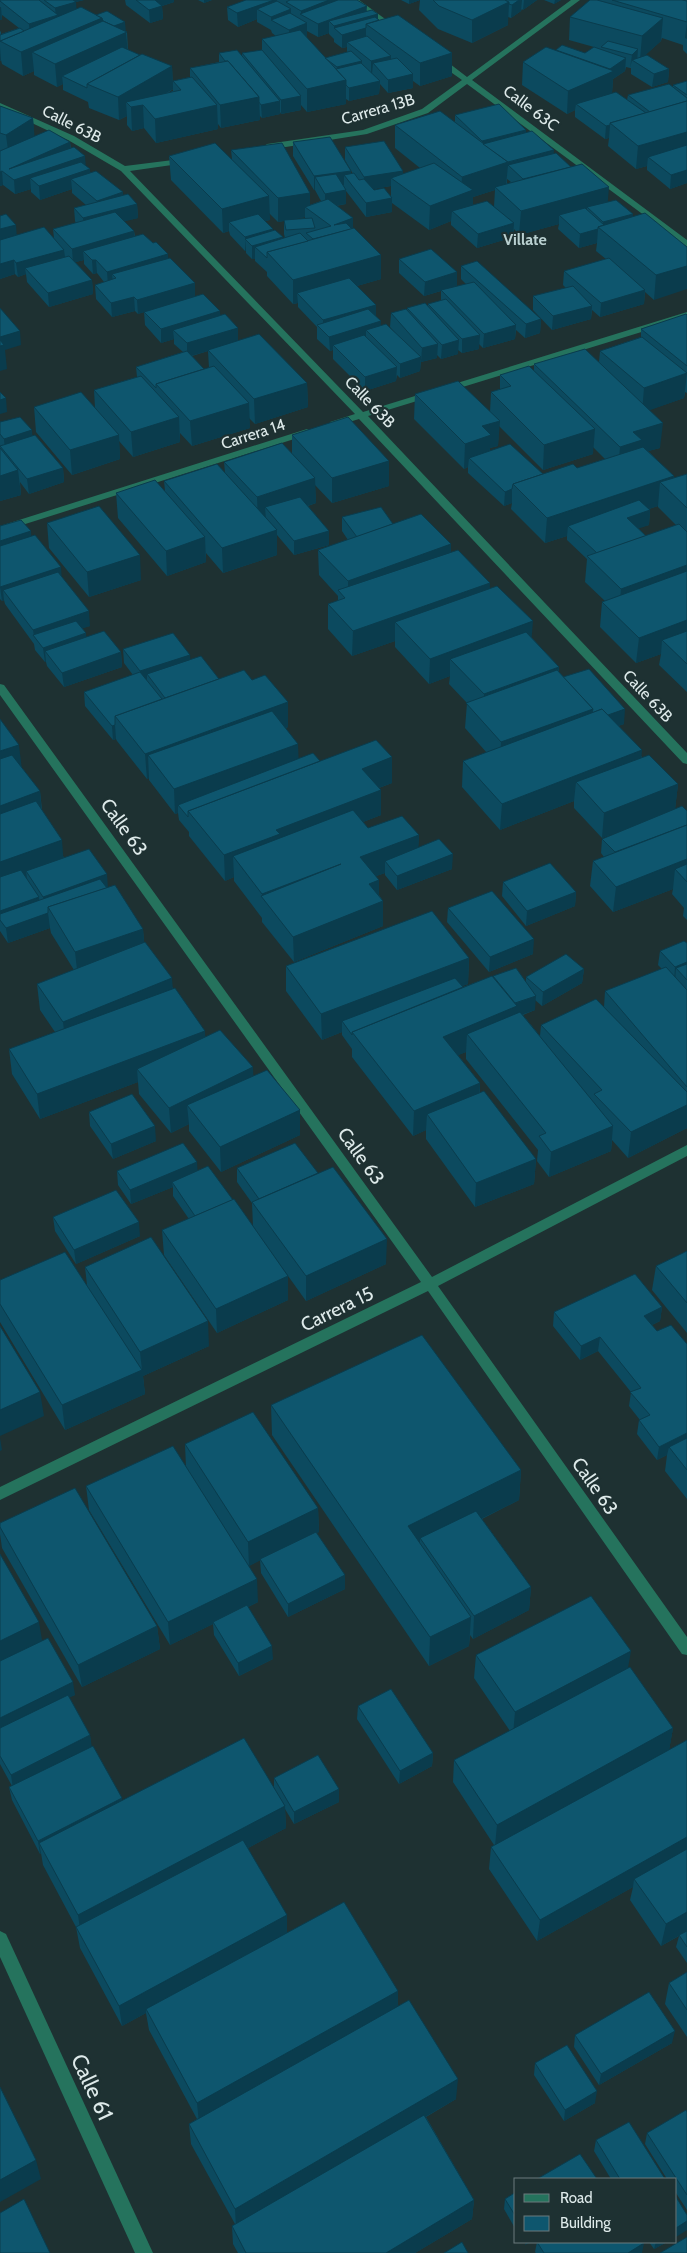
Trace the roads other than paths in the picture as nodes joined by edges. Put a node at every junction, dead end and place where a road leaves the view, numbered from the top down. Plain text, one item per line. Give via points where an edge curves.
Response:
1 (354, 0) edge
2 (576, 0) edge
3 (403, 34) edge
4 (427, 51) edge
5 (468, 79) junction
6 (0, 105) edge
7 (258, 148) edge
8 (191, 159) edge
9 (124, 169) junction
10 (687, 244) edge
11 (687, 315) edge
12 (362, 415) junction
13 (0, 529) edge
14 (0, 687) edge
15 (687, 760) edge
16 (687, 1150) edge
17 (430, 1284) junction
18 (0, 1494) edge
19 (687, 1649) edge
20 (0, 1939) edge
21 (144, 2253) edge

1 - 3 street
2 - 5 street, Carrera 13B
4 - 5 street, Calle 63C
5 - 7 street, Carrera 13B via 425,111 364,132
5 - 10 street, Calle 63C
6 - 9 street, Calle 63B via 70,138
8 - 9 street
9 - 12 street, Calle 63B
11 - 12 street, Carrera 14
12 - 13 street, Carrera 14
12 - 15 street, Calle 63B
14 - 17 street, Calle 63
16 - 17 street, Carrera 15
17 - 18 street, Carrera 15
17 - 19 street, Calle 63
20 - 21 street, Calle 61

